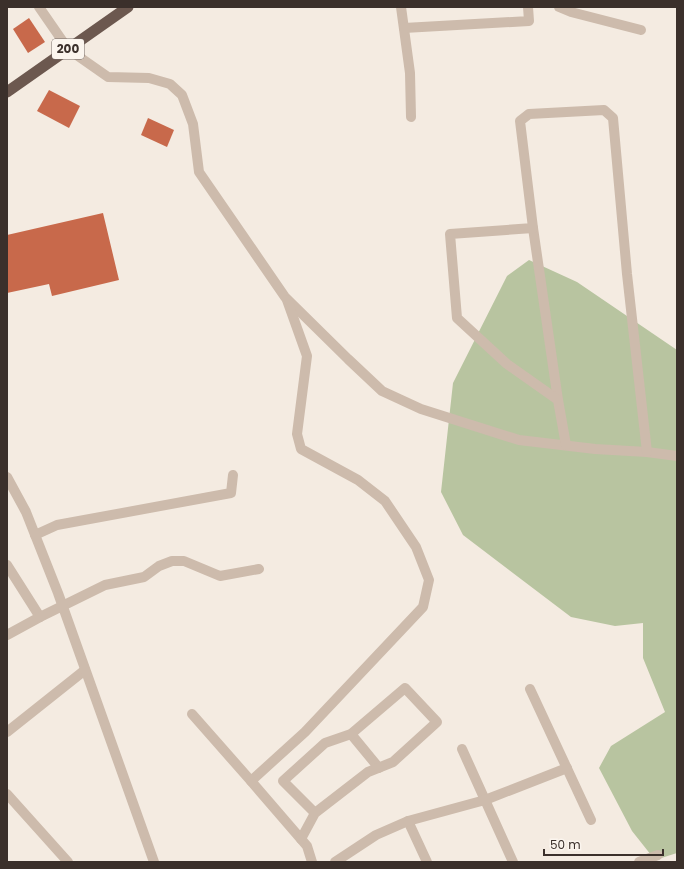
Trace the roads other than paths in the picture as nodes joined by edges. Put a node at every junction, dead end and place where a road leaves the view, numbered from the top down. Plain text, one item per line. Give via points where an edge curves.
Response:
1 (39, 7) edge
2 (128, 7) edge
3 (402, 7) edge
4 (528, 7) edge
5 (559, 7) edge
6 (404, 28) junction
7 (641, 30) dead end
8 (68, 49) junction
9 (7, 92) edge
10 (411, 117) dead end
11 (533, 228) junction
12 (286, 296) junction
13 (558, 400) junction
14 (566, 445) junction
15 (647, 452) junction
16 (677, 456) edge
17 (233, 476) dead end
18 (7, 477) edge
19 (35, 535) junction
20 (7, 565) edge
21 (260, 569) dead end
22 (62, 606) junction
23 (40, 617) junction
24 (7, 635) edge
25 (85, 670) junction
26 (530, 689) dead end
27 (192, 714) dead end
28 (7, 732) edge
29 (351, 734) junction
30 (462, 749) dead end
31 (379, 768) junction
32 (567, 768) junction
33 (251, 781) junction
34 (7, 794) edge
35 (485, 800) junction
36 (11, 806) edge
37 (315, 813) junction
38 (591, 820) dead end
39 (408, 822) junction
40 (301, 839) junction
41 (658, 855) dead end
42 (68, 862) edge
43 (154, 862) edge
44 (312, 862) edge
45 (335, 862) edge
46 (427, 862) edge
47 (513, 862) edge
48 (639, 862) edge

1 - 8 street
2 - 8 highway, 200
3 - 6 street
4 - 6 street via 529,21
5 - 7 street
6 - 10 street via 410,73
8 - 9 highway, 200
8 - 12 street via 108,77 149,78 170,84 182,95 192,124 199,172
11 - 13 street
11 - 13 street via 450,234 457,318 507,364
11 - 15 street via 520,121 529,114 604,110 613,118
12 - 14 street via 382,391 421,409 519,440
12 - 33 street via 308,356 297,434 301,449 358,480 385,501 416,547 429,580 423,607 305,732
13 - 14 street
14 - 15 street
15 - 16 street
17 - 19 street via 230,493 57,525
18 - 19 street
19 - 22 street
20 - 23 street
21 - 22 street via 220,576 184,561 172,561 159,566 144,577 105,585
22 - 23 street
22 - 25 street
23 - 24 street
25 - 28 street
25 - 43 street
26 - 32 street
27 - 33 street
29 - 31 street
29 - 31 street via 405,688 437,722 393,762
29 - 37 street via 325,743 284,781
30 - 35 street
31 - 37 street via 368,772
32 - 35 street
32 - 38 street
33 - 40 street
34 - 36 street
35 - 39 street
35 - 47 street
36 - 42 street
37 - 40 street
39 - 45 street via 376,836
39 - 46 street
40 - 44 street via 307,846
41 - 48 street

